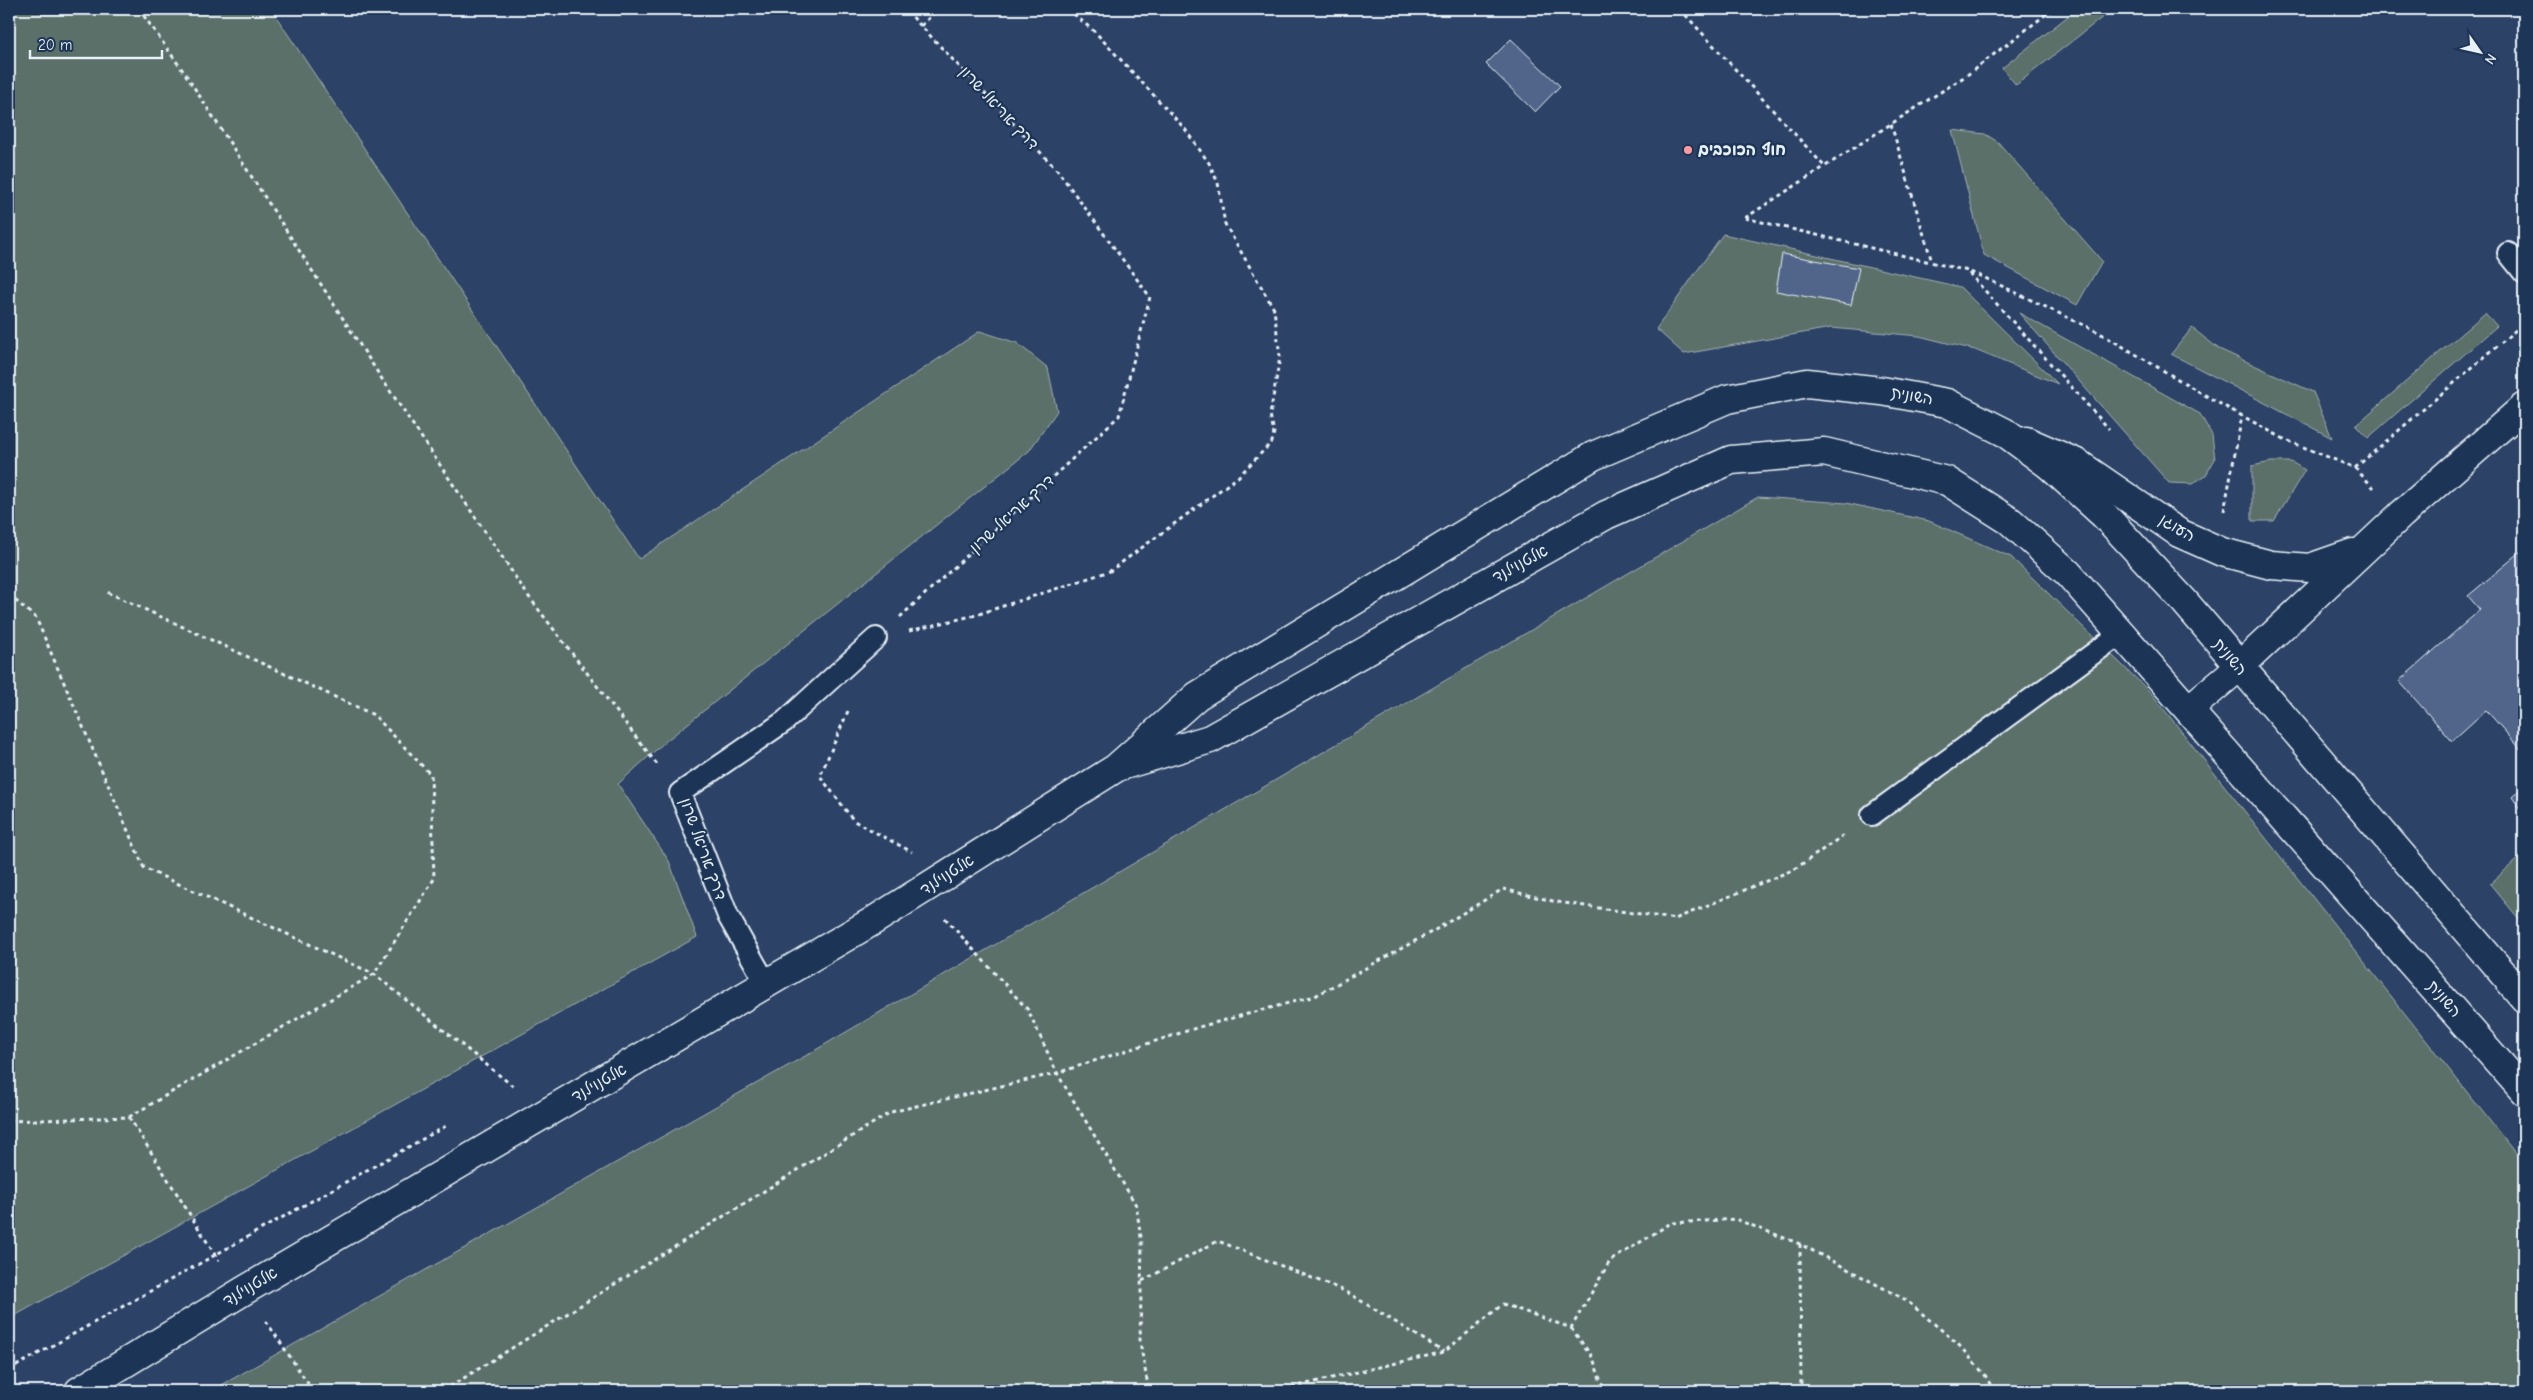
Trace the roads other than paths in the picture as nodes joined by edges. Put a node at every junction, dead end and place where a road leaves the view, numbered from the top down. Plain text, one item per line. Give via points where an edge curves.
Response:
1 (2508, 253) dead end
2 (2524, 273) edge
3 (1882, 391) joint
4 (2524, 407) edge
5 (2004, 432) junction
6 (1947, 481) joint
7 (2364, 549) junction
8 (2120, 634) junction
9 (876, 638) road end
10 (2239, 667) junction
11 (2189, 709) junction
12 (1116, 768) junction
13 (1872, 815) road end
14 (767, 985) junction
15 (2524, 998) edge
16 (2524, 1091) edge
17 (79, 1391) edge

1 - 2 lane
3 - 5 street, השונית via 1946,403
3 - 12 street, אלטנוילנד via 1807,383 1727,399 1592,456 1197,696
4 - 7 street, העוגן
5 - 7 street, העוגן via 2077,463 2180,533 2222,552 2271,566 2310,568
5 - 10 street, השונית via 2049,465 2104,515 2184,601
6 - 8 street, השונית via 2010,521 2068,573
6 - 12 street, אלטנוילנד via 1824,452 1730,460 1606,516 1210,739
7 - 10 street, העוגן
8 - 11 street, השונית
8 - 13 lane
9 - 14 lane, דרך אריאל שרון via 785,721 680,793 728,916
10 - 11 street, העוגן
10 - 15 street, השונית
11 - 16 street, השונית
12 - 14 street, אלטנוילנד
14 - 17 street, אלטנוילנד via 245,1290

